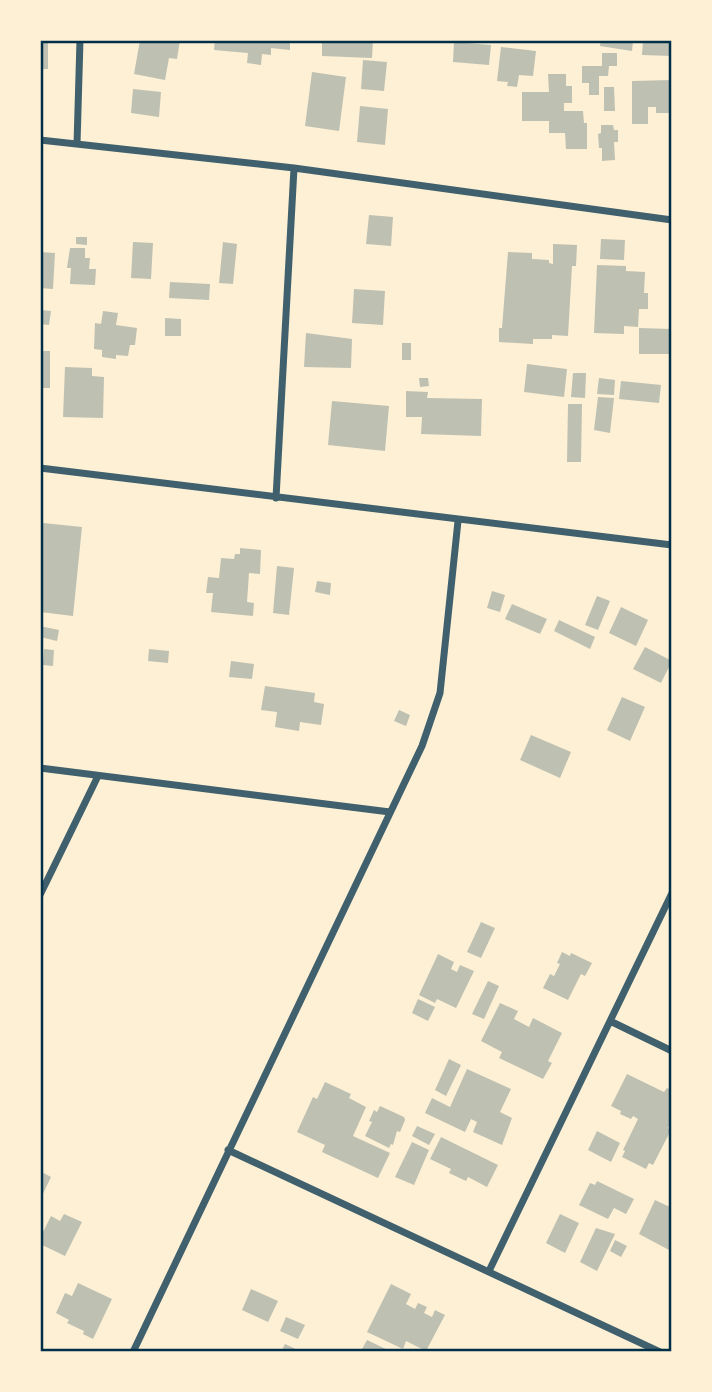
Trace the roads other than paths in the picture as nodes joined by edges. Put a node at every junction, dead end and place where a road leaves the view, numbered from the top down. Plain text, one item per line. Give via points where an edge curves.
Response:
1 (80, 40) edge
2 (40, 140) edge
3 (76, 144) junction
4 (294, 168) junction
5 (672, 220) edge
6 (40, 468) edge
7 (276, 498) junction
8 (458, 521) junction
9 (672, 545) edge
10 (40, 768) edge
11 (98, 776) junction
12 (390, 812) junction
13 (672, 893) edge
14 (40, 895) edge
15 (610, 1021) junction
16 (672, 1051) edge
17 (228, 1150) junction
18 (489, 1271) junction
19 (133, 1352) edge
20 (660, 1352) edge

1 - 3 street
2 - 3 street
3 - 4 street
4 - 5 street
4 - 7 street
6 - 7 street
7 - 8 street
8 - 9 street
8 - 12 street via 440,693 422,746
10 - 11 street
11 - 12 street
11 - 14 street
12 - 17 street
13 - 15 street
15 - 16 street
15 - 18 street
17 - 18 street
17 - 19 street
18 - 20 street

